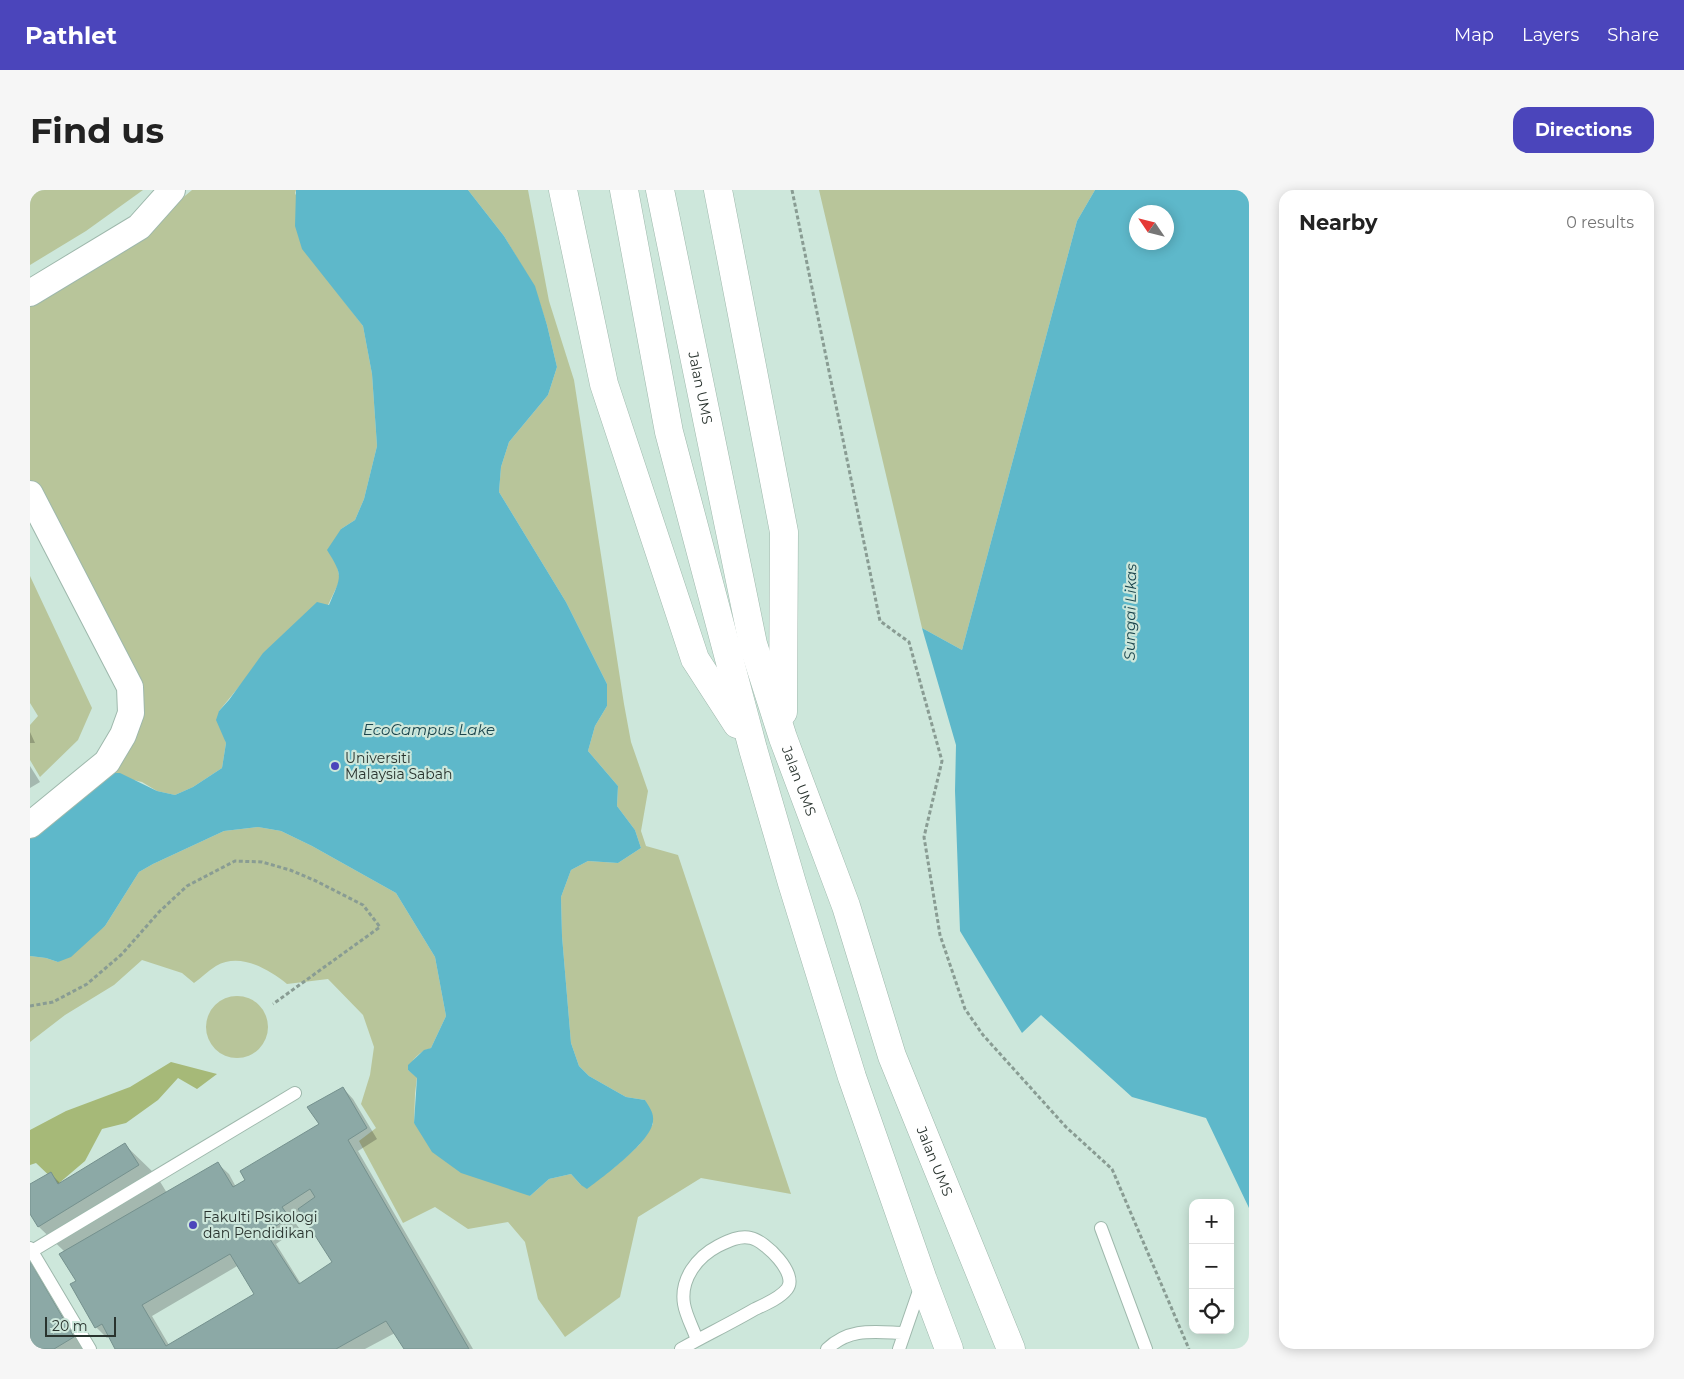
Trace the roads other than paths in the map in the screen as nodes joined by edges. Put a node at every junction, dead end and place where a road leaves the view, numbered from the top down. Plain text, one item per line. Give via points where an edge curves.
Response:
1 (172, 190) edge
2 (563, 190) edge
3 (624, 190) edge
4 (660, 190) edge
5 (718, 190) edge
6 (30, 293) edge
7 (30, 494) edge
8 (783, 738) junction
9 (753, 749) junction
10 (30, 825) edge
11 (295, 1093) dead end
12 (1101, 1228) dead end
13 (31, 1249) edge
14 (923, 1280) junction
15 (904, 1333) junction
16 (697, 1340) junction
17 (90, 1349) edge
18 (681, 1349) edge
19 (827, 1349) edge
20 (899, 1349) edge
21 (949, 1349) edge
22 (1011, 1349) edge
23 (1146, 1349) edge

1 - 6 street via 139,227
2 - 9 highway via 604,384 696,659
3 - 9 highway via 669,432
4 - 8 highway, Jalan UMS via 753,644
5 - 8 highway via 784,532
7 - 10 street via 130,687 131,713 107,762
8 - 22 highway, Jalan UMS via 846,906 892,1056
9 - 14 highway via 852,1077
11 - 13 lane
12 - 23 lane
13 - 17 lane
14 - 15 lane
14 - 21 highway
15 - 19 lane via 860,1331 837,1339
15 - 20 lane
16 - 16 lane via 684,1304 685,1282 691,1270 700,1259 730,1240 743,1237 762,1244 786,1269 790,1280 787,1290
16 - 18 lane

